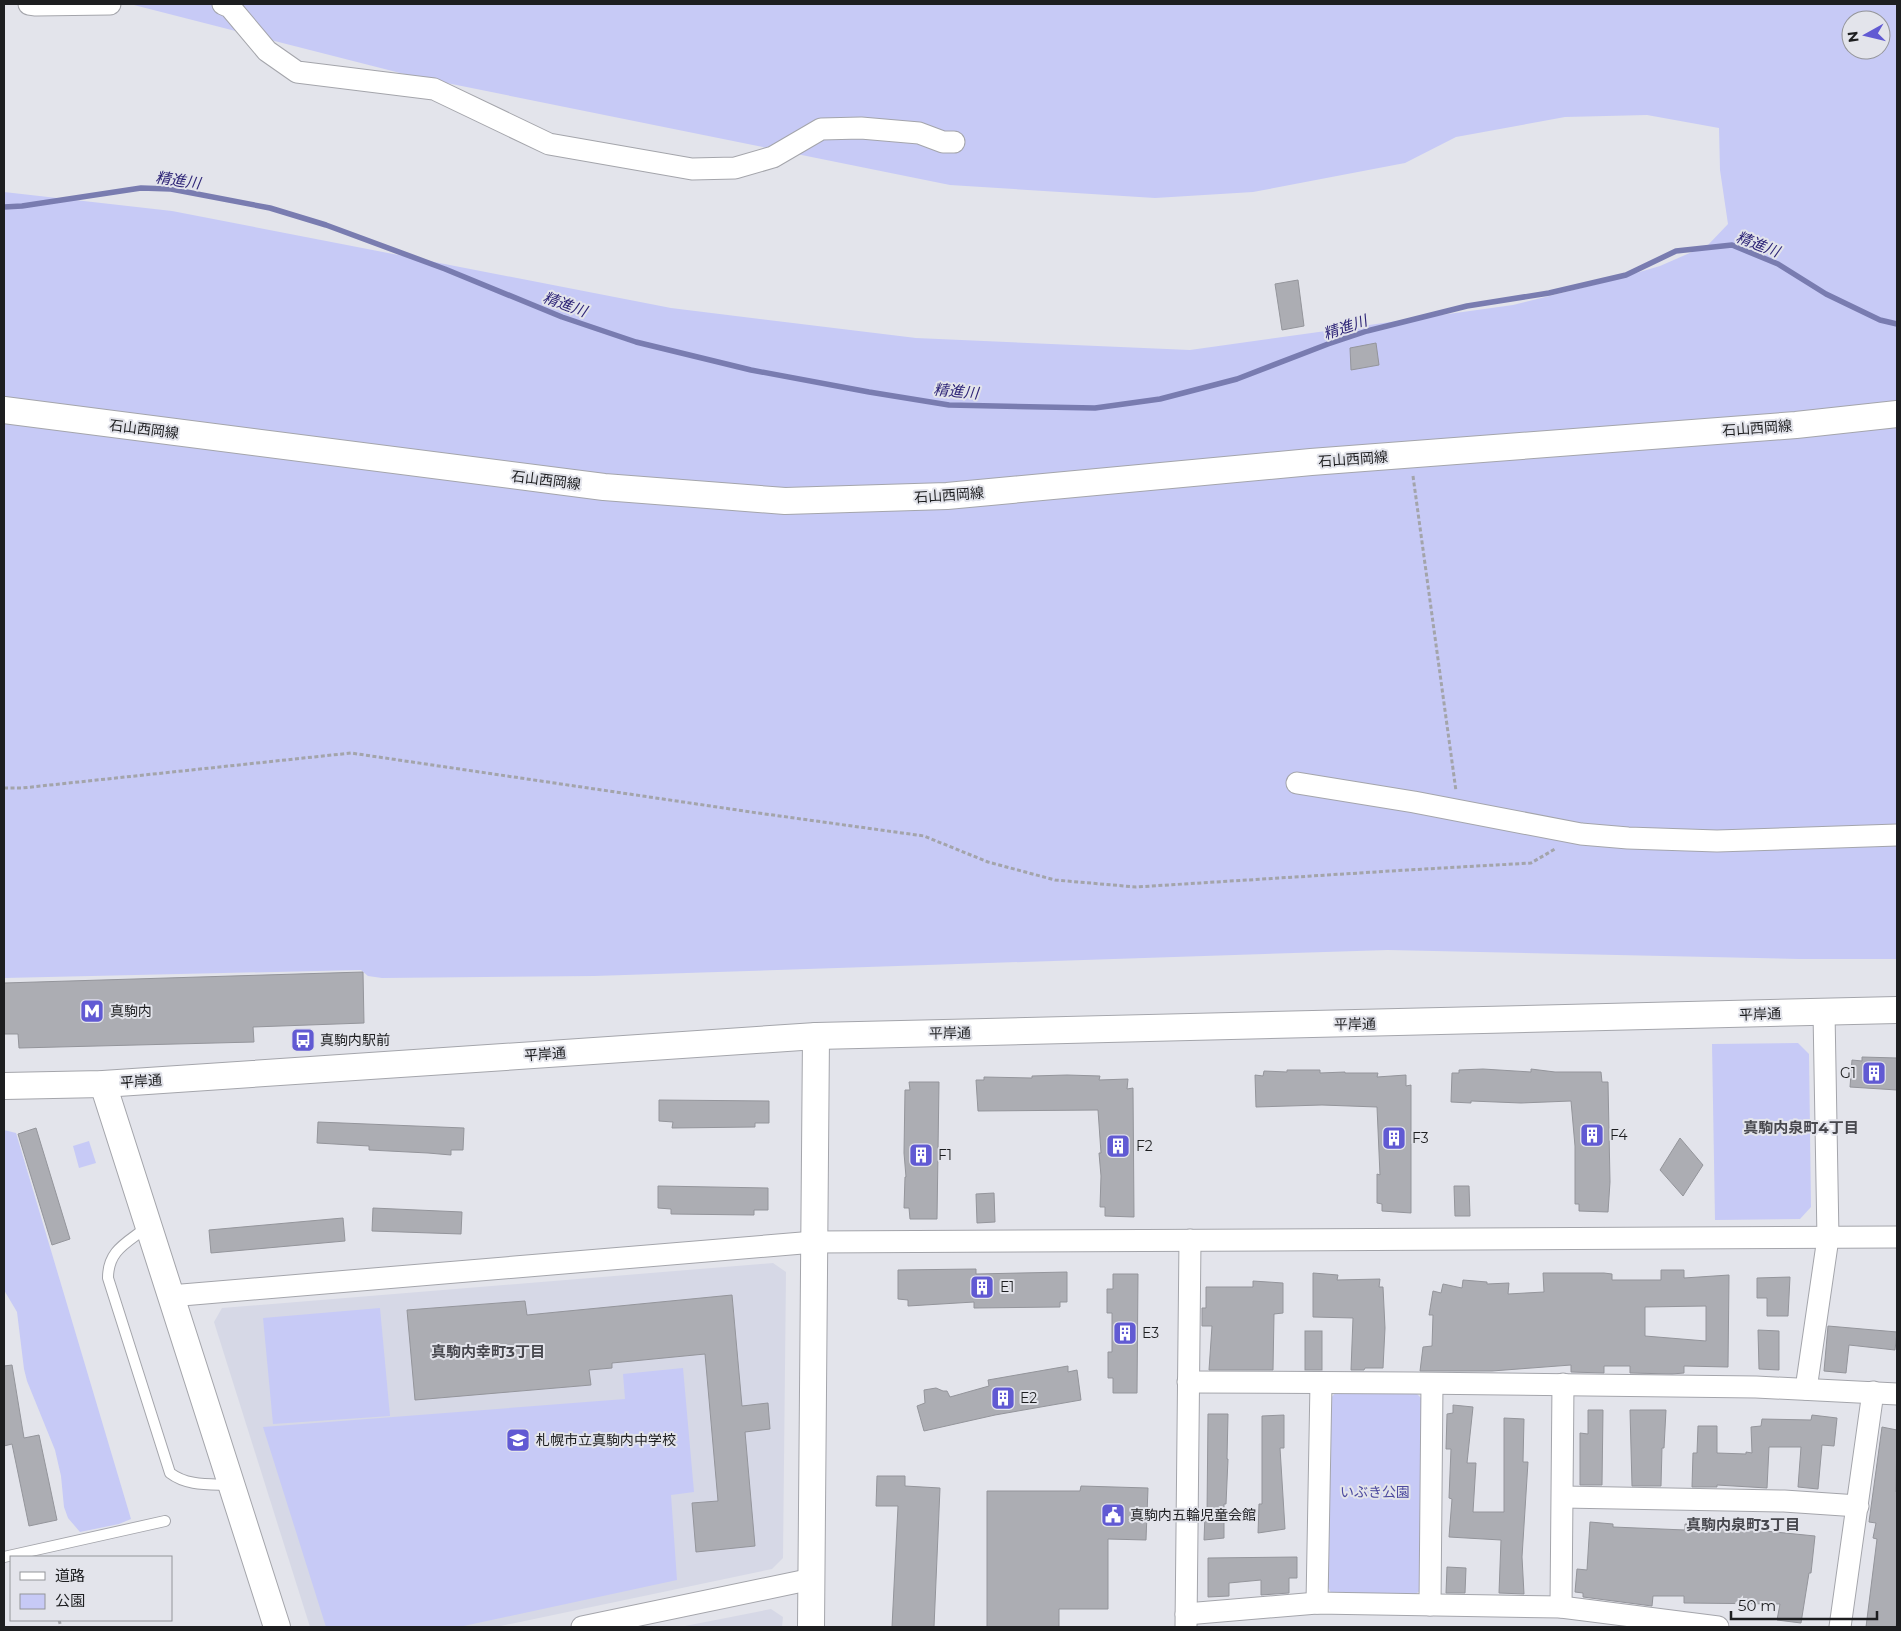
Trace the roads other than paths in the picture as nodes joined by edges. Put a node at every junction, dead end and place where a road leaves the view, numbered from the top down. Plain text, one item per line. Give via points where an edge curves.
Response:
1 (29, 4) edge
2 (110, 4) edge
3 (223, 4) edge
4 (954, 142) dead end
5 (4, 410) edge
6 (1897, 414) edge
7 (1297, 783) dead end
8 (1897, 835) edge
9 (1897, 1010) edge
10 (1824, 1012) junction
11 (816, 1036) junction
12 (11, 1083) edge
13 (103, 1084) junction
14 (148, 1226) junction
15 (1897, 1237) edge
16 (1828, 1238) junction
17 (1190, 1240) junction
18 (814, 1242) junction
19 (170, 1296) junction
20 (1188, 1382) junction
21 (1321, 1383) junction
22 (1432, 1384) junction
23 (1563, 1384) junction
24 (1806, 1389) junction
25 (1873, 1392) junction
26 (1897, 1394) edge
27 (231, 1485) junction
28 (1563, 1497) junction
29 (1858, 1506) junction
30 (164, 1521) dead end
31 (4, 1557) edge
32 (812, 1579) junction
33 (1317, 1603) junction
34 (1430, 1605) junction
35 (1562, 1607) junction
36 (1186, 1621) edge
37 (277, 1627) edge
38 (582, 1627) edge
39 (811, 1627) edge
40 (1713, 1627) edge
41 (1840, 1627) edge

1 - 2 street
3 - 4 street via 230,7 267,51 297,72 434,89 549,144 692,169 735,168 773,157 820,129 861,128 919,133 943,142
5 - 6 street, 石山西岡線 via 604,487 785,501 947,496 1311,462 1796,425
7 - 8 street via 1581,834 1717,841
9 - 10 street, 平岸通
10 - 11 street, 平岸通
10 - 16 street
11 - 13 street, 平岸通
11 - 18 street
12 - 13 street, 平岸通
13 - 14 street
14 - 19 street
14 - 27 lane via 116,1251 108,1265 108,1278 167,1464 170,1473 178,1479 191,1483
15 - 16 street
16 - 17 street
16 - 24 street
17 - 18 street
17 - 20 street
18 - 19 street
18 - 32 street
19 - 27 street
20 - 21 street
20 - 36 street
21 - 22 street
21 - 33 street
22 - 23 street
22 - 34 street
23 - 24 street
23 - 28 street
24 - 25 street
25 - 26 street
25 - 29 street
27 - 37 street
28 - 29 street via 1784,1501
28 - 35 street
29 - 41 street
30 - 31 lane
32 - 38 street
32 - 39 street
33 - 34 street
33 - 36 street
34 - 35 street
35 - 40 street

